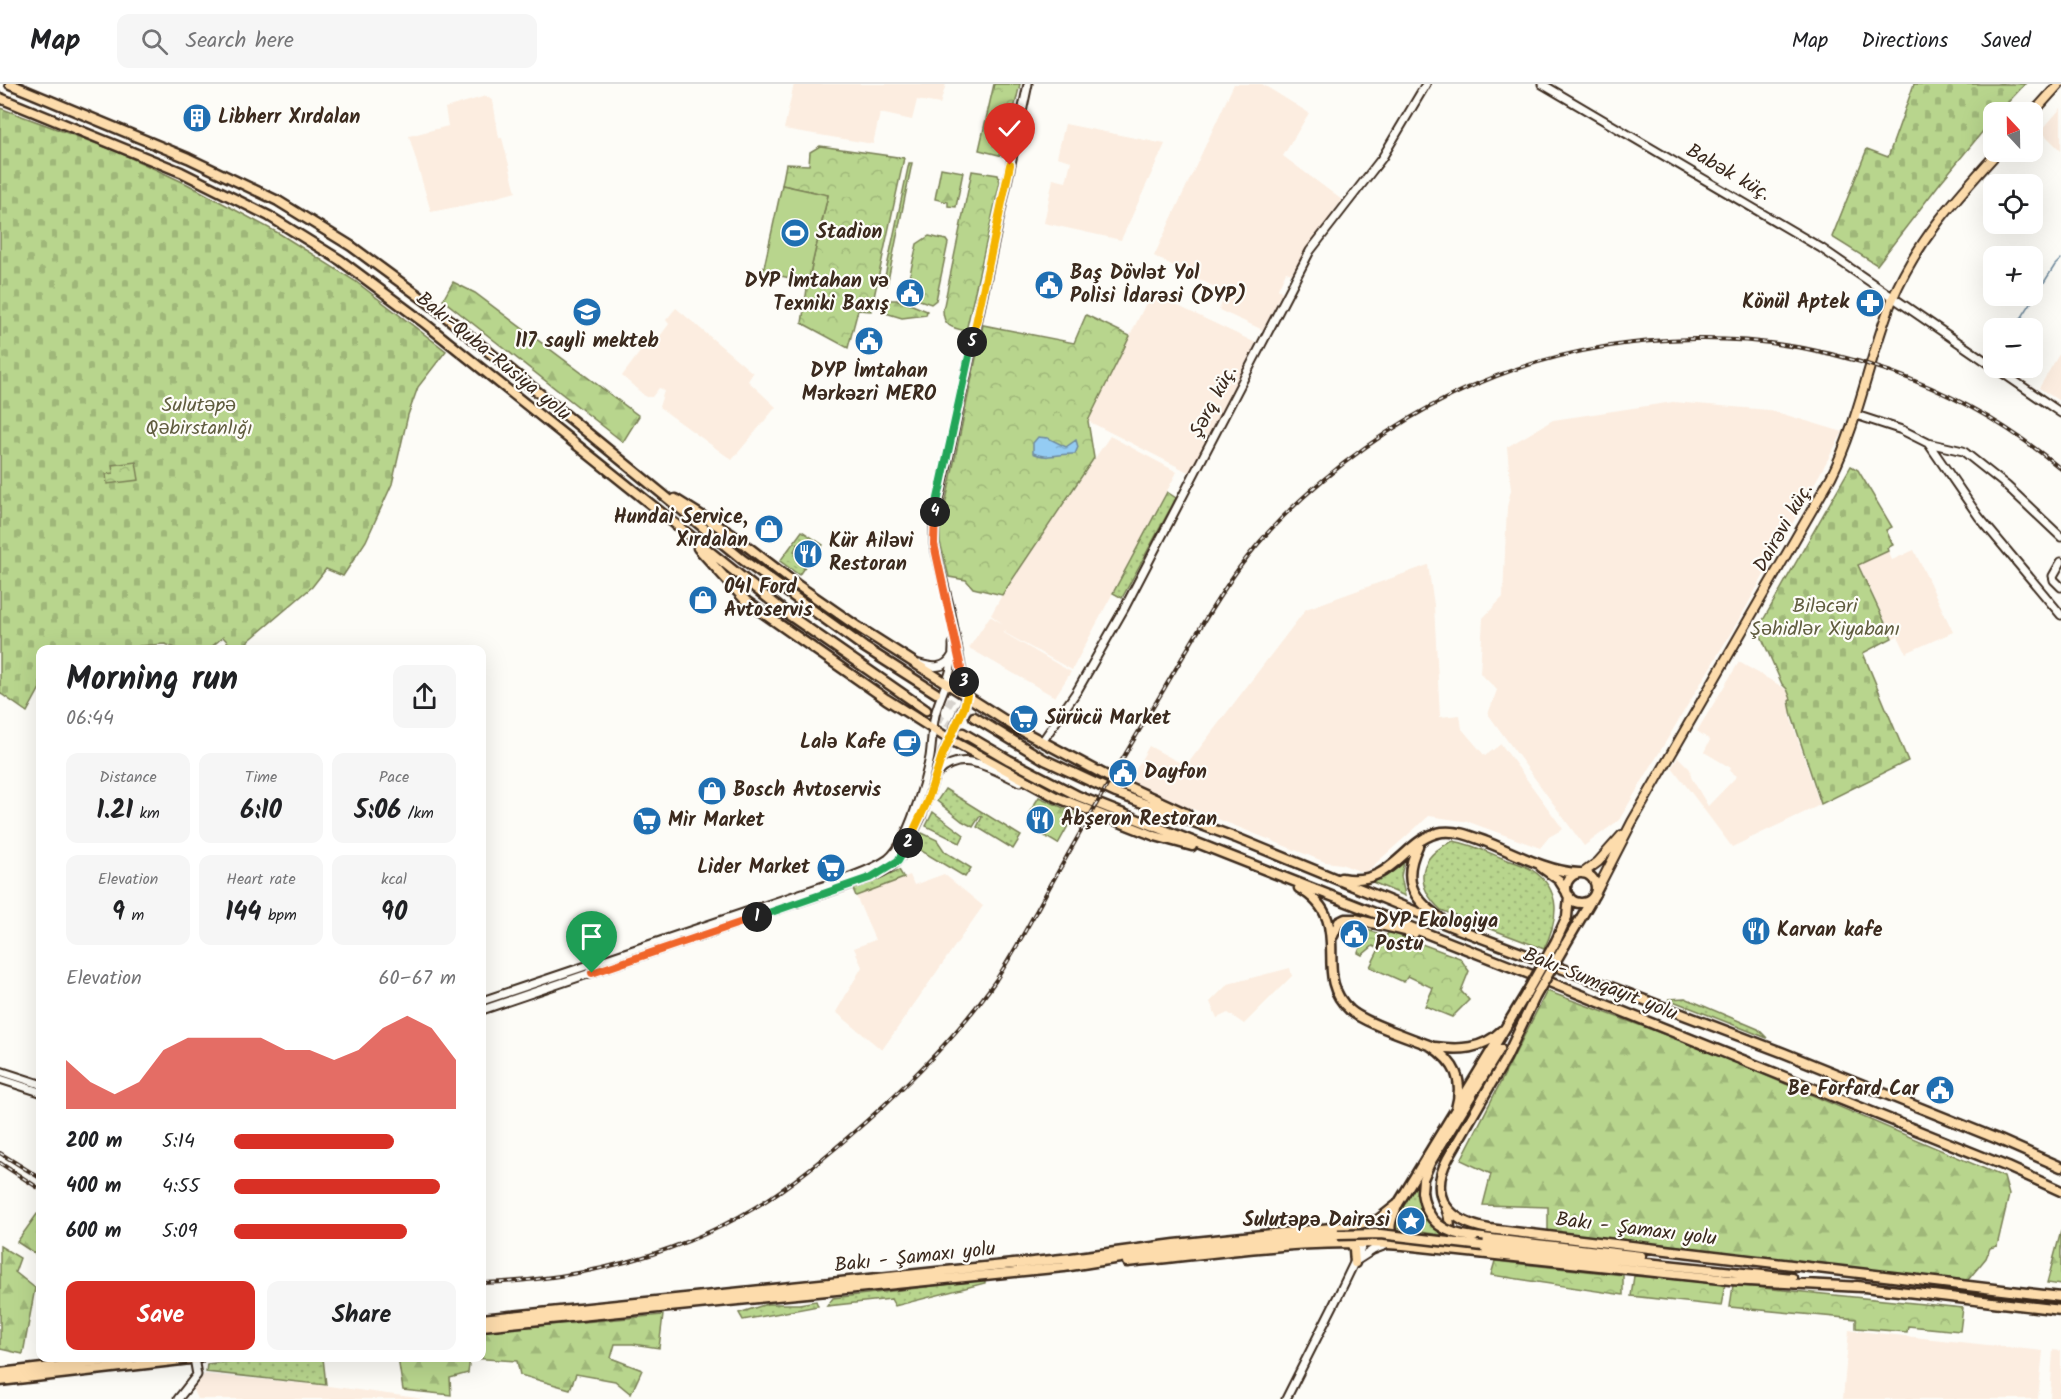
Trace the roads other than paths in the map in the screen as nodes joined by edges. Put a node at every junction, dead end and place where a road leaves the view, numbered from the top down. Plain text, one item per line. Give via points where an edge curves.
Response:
1 (10, 84) edge
2 (1028, 84) edge
3 (1425, 84) edge
4 (1542, 84) edge
5 (2059, 84) edge
6 (0, 98) edge
7 (2043, 102) edge
8 (1989, 162) edge
9 (1893, 297) junction
10 (2061, 413) edge
11 (1856, 415) junction
12 (1928, 443) junction
13 (646, 480) junction
14 (682, 529) junction
15 (2061, 537) edge
16 (2061, 562) edge
17 (2061, 587) edge
18 (2061, 615) edge
19 (953, 624) junction
20 (954, 650) junction
21 (894, 651) junction
22 (948, 683) junction
23 (936, 693) tunnel mouth
24 (967, 695) junction
25 (926, 710) tunnel mouth
26 (974, 717) tunnel mouth
27 (933, 729) junction
28 (963, 733) tunnel mouth
29 (949, 739) junction
30 (1042, 742) junction
31 (934, 777) junction
32 (1056, 797) junction
33 (909, 822) junction
34 (1632, 822) junction
35 (917, 826) junction
36 (1239, 839) junction
37 (1419, 843) junction
38 (1233, 858) junction
39 (1528, 859) junction
40 (1581, 873) junction
41 (1275, 874) junction
42 (1325, 875) junction
43 (1568, 894) junction
44 (1594, 895) junction
45 (1453, 927) junction
46 (1332, 942) junction
47 (1560, 943) junction
48 (1458, 946) junction
49 (486, 1000) edge
50 (486, 1009) edge
51 (1512, 1019) junction
52 (1431, 1046) junction
53 (0, 1071) edge
54 (0, 1079) edge
55 (36, 1083) edge
56 (36, 1091) edge
57 (1456, 1109) junction
58 (2061, 1167) edge
59 (2061, 1191) edge
60 (1443, 1200) junction
61 (1398, 1204) junction
62 (1379, 1219) junction
63 (1351, 1226) junction
64 (1350, 1242) junction
65 (1363, 1242) junction
66 (1391, 1244) junction
67 (1403, 1245) junction
68 (1425, 1247) junction
69 (1354, 1263) junction
70 (1064, 1267) junction
71 (1730, 1270) junction
72 (1861, 1287) junction
73 (2061, 1297) edge
74 (2061, 1310) edge
75 (486, 1318) edge
76 (486, 1326) edge
77 (94, 1362) edge
78 (160, 1362) edge
79 (195, 1362) edge
80 (0, 1373) edge
81 (0, 1381) edge
82 (178, 1399) edge
83 (1286, 1399) edge

1 - 13 highway, Bakı-Quba-Rusiya yolu via 231,178 278,201 351,246 434,307
2 - 19 main road via 935,510 934,544
3 - 30 main road, Şərq küç. via 1382,158 1310,250 1125,607 1077,691
4 - 9 main road, Babək küç. via 1775,219
5 - 7 main road
6 - 14 highway, Bakı-Quba-Rusiya yolu via 181,172 303,236 414,314
8 - 9 main road, Dairəvi küç. via 1930,231
9 - 10 main road, Babək küç.
9 - 11 main road, Dairəvi küç.
11 - 12 main road via 1910,432
11 - 34 main road, Dairəvi küç. via 1819,501
12 - 15 main road via 1961,450 2007,486
12 - 18 main road via 1979,517
13 - 21 highway via 731,534 825,606
13 - 23 highway, Bakı-Quba-Rusiya yolu via 798,602
14 - 25 highway, Bakı-Quba-Rusiya yolu via 789,615
14 - 27 highway via 746,601
16 - 17 main road via 2053,576
19 - 20 main road
19 - 24 main road
20 - 21 main road via 949,661 936,667
20 - 22 main road
21 - 22 highway
22 - 24 highway
22 - 27 main road
24 - 29 main road
24 - 30 highway
26 - 36 highway, Bakı-Sumqayıt yolu via 1086,781
27 - 29 highway
27 - 33 main road via 922,788
28 - 38 highway, Bakı-Sumqayıt yolu via 1078,796
29 - 31 main road
29 - 32 highway
30 - 36 highway
31 - 32 main road via 948,765 969,760
31 - 35 main road
32 - 38 highway via 1155,836
33 - 35 main road
33 - 49 main road via 892,854 868,870
34 - 40 main road, Dairəvi küç. via 1604,856
34 - 44 main road, Dairəvi küç.
35 - 50 main road via 898,861 872,877
36 - 42 highway, Bakı-Sumqayıt yolu
37 - 39 highway via 1434,834 1455,832
37 - 42 highway via 1389,868 1370,877 1360,880
37 - 45 highway via 1410,870 1413,890 1426,907
38 - 41 highway, Bakı-Sumqayıt yolu
39 - 40 highway
39 - 43 highway via 1553,876
40 - 43 highway via 1570,878
40 - 44 highway via 1595,882
41 - 46 highway via 1321,905 1329,921
41 - 48 highway, Bakı-Sumqayıt yolu
42 - 45 highway, Bakı-Sumqayıt yolu
43 - 44 highway via 1581,903
43 - 47 highway
44 - 47 highway
45 - 58 highway, Bakı-Sumqayıt yolu via 1795,1057
46 - 48 highway via 1339,922 1349,918
46 - 52 highway via 1331,974 1348,1009
47 - 51 highway, bridge
47 - 60 highway, bridge via 1506,1058 1443,1167 1439,1188
48 - 59 highway, Bakı-Sumqayıt yolu
51 - 52 highway via 1490,1041 1474,1047
51 - 57 highway
51 - 71 highway, bridge via 1506,1039 1426,1170 1422,1192 1435,1222 1460,1235
52 - 57 highway via 1450,1062 1459,1080
53 - 55 main road
54 - 56 main road
57 - 61 highway
60 - 68 highway via 1449,1218 1448,1236 1440,1244
60 - 73 highway, Bakı - Şamaxı yolu via 1463,1221 1489,1229
61 - 62 highway
61 - 67 highway via 1390,1232 1395,1242
62 - 63 highway, Bakı - Şamaxı yolu
62 - 65 main road
63 - 64 highway via 1360,1234
63 - 75 highway, Bakı - Şamaxı yolu
64 - 65 highway, Bakı - Şamaxı yolu
64 - 69 highway
64 - 70 highway, Bakı - Şamaxı yolu
65 - 66 highway, Bakı - Şamaxı yolu
65 - 69 main road
66 - 67 highway, Bakı - Şamaxı yolu
66 - 69 main road
67 - 68 highway, Bakı - Şamaxı yolu
68 - 72 highway, Bakı - Şamaxı yolu via 1730,1280
69 - 83 main road
70 - 71 highway, Bakı - Şamaxı yolu, bridge via 1183,1250 1370,1233
70 - 76 highway, Bakı - Şamaxı yolu
71 - 72 highway, Bakı - Şamaxı yolu
72 - 74 highway, Bakı - Şamaxı yolu
77 - 80 highway
78 - 81 highway
79 - 82 main road via 196,1378

